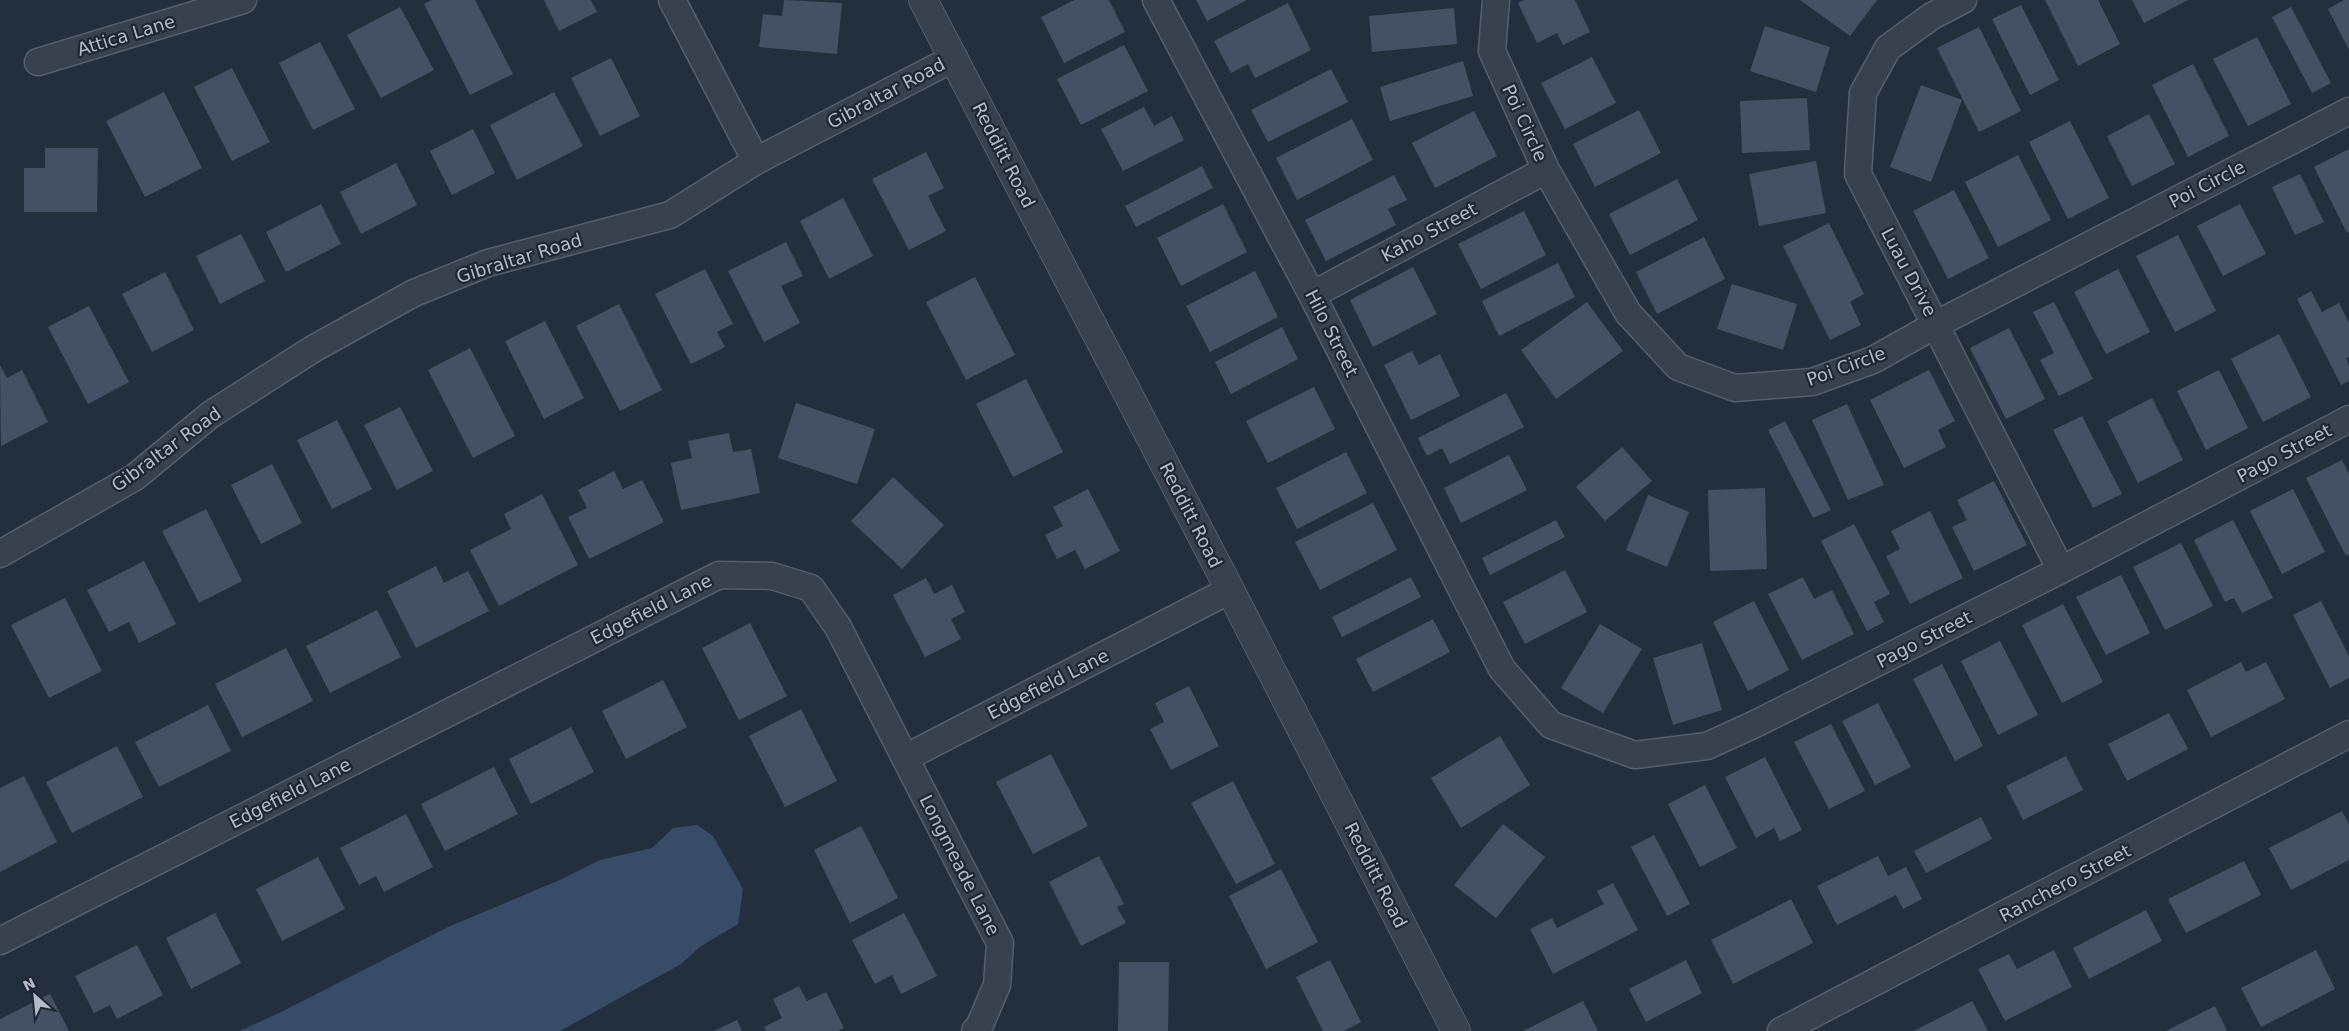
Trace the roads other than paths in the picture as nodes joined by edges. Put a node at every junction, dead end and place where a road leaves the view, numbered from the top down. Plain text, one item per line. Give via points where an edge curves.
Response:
1 (244, 0) edge
2 (672, 0) edge
3 (923, 0) edge
4 (1156, 0) edge
5 (1496, 0) edge
6 (1964, 0) edge
7 (954, 58) junction
8 (38, 62) dead end
9 (2349, 110) edge
10 (756, 161) junction
11 (1546, 170) junction
12 (1312, 295) junction
13 (1937, 324) junction
14 (2349, 419) edge
15 (0, 553) edge
16 (2061, 570) junction
17 (1230, 590) junction
18 (1502, 670) joint
19 (2349, 734) edge
20 (905, 758) junction
21 (0, 941) edge
22 (975, 1031) edge
23 (1456, 1031) edge
24 (1781, 1031) edge

1 - 8 street, Attica Lane
2 - 10 street
3 - 7 street, Redditt Road
4 - 12 street, Hilo Street
5 - 11 street, Poi Circle via 1492,51
6 - 13 street, Luau Drive via 1932,16 1888,48 1863,93 1858,174
7 - 10 street, Gibraltar Road
7 - 17 street, Redditt Road
9 - 13 street, Poi Circle
10 - 15 street, Gibraltar Road via 670,215 488,264 414,293 313,349 210,415 135,477
11 - 12 street, Kaho Street
11 - 13 street, Poi Circle via 1628,313 1678,367 1735,388 1812,382 1873,360
12 - 18 street, Hilo Street
13 - 16 street, Luau Drive
14 - 16 street, Pago Street
16 - 18 street, Pago Street via 1707,746 1635,755 1551,725
17 - 20 street, Edgefield Lane
17 - 23 street, Redditt Road
19 - 24 street, Ranchero Street
20 - 21 street, Edgefield Lane via 838,626 811,588 772,576 719,575
20 - 22 street, Longmeade Lane via 1000,943 997,985

